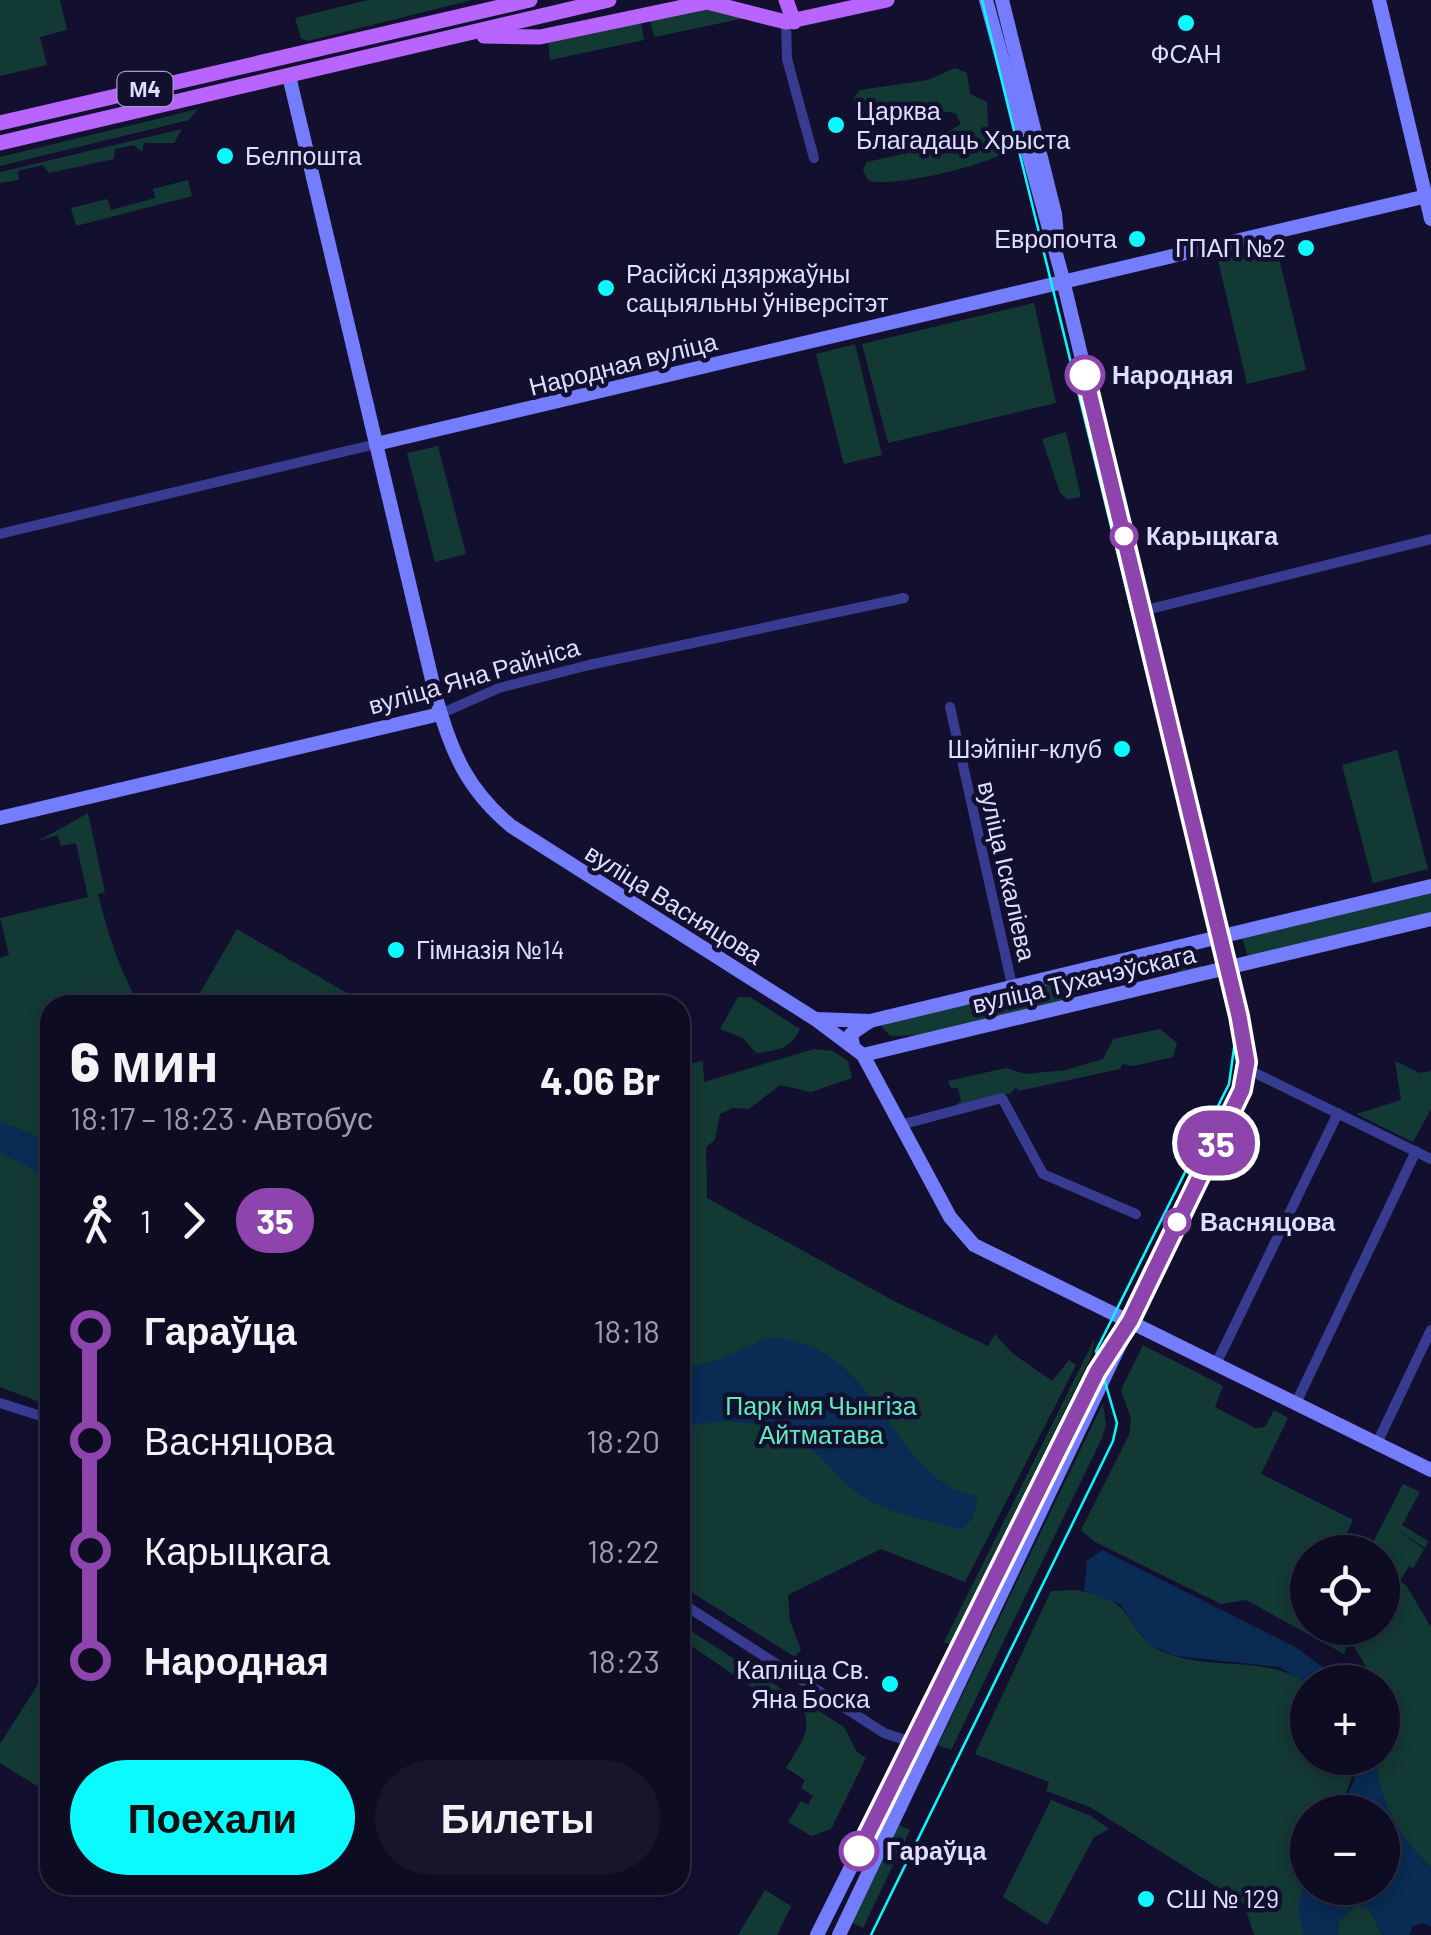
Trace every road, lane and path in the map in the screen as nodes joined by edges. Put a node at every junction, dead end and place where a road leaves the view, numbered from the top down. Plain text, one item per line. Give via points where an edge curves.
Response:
1 (486, 0) edge
2 (530, 0) edge
3 (609, 0) edge
4 (786, 0) edge
5 (887, 0) edge
6 (986, 0) edge
7 (1002, 0) edge
8 (1379, 0) edge
9 (447, 20) junction
10 (790, 22) junction
11 (464, 35) junction
12 (291, 56) junction
13 (289, 76) junction
14 (0, 123) edge
15 (0, 143) edge
16 (814, 158) dead end
17 (1428, 196) edge
18 (1431, 219) edge
19 (1062, 277) junction
20 (376, 444) junction
21 (0, 534) edge
22 (1431, 539) edge
23 (904, 598) dead end
24 (1142, 611) junction
25 (950, 707) dead end
26 (440, 714) junction
27 (0, 818) edge
28 (1431, 886) edge
29 (1431, 920) edge
30 (1220, 936) junction
31 (1228, 968) junction
32 (1012, 985) junction
33 (815, 1018) junction
34 (870, 1021) junction
35 (858, 1050) junction
36 (1247, 1069) junction
37 (1338, 1113) junction
38 (904, 1124) junction
39 (1416, 1152) junction
40 (1431, 1159) edge
41 (1136, 1214) dead end
42 (1130, 1321) junction
43 (1431, 1330) edge
44 (1216, 1364) junction
45 (0, 1403) edge
46 (1296, 1403) junction
47 (40, 1416) edge
48 (1378, 1443) junction
49 (1431, 1470) edge
50 (690, 1608) edge
51 (911, 1742) junction
52 (928, 1748) junction
53 (827, 1916) junction
54 (842, 1930) edge
55 (817, 1935) edge

1 - 9 main road
2 - 9 main road, М4
3 - 11 main road, М4
4 - 10 main road
5 - 10 main road
6 - 19 street
7 - 19 street via 1054,214
8 - 17 street
9 - 12 main road, М4
10 - 11 main road via 708,2 540,36
10 - 16 street via 786,60
11 - 13 main road, М4
12 - 13 main road
12 - 14 main road, М4
13 - 15 main road, М4
13 - 20 street, вуліца Васняцова
17 - 18 street
17 - 19 street, Народная вуліца
19 - 20 street, Народная вуліца
19 - 24 street
20 - 21 street, Народная вуліца
20 - 26 street, вуліца Васняцова
22 - 24 street
23 - 26 street, вуліца Яна Райніса via 589,665 499,688
24 - 30 street
25 - 32 street, вуліца Іскаліева
26 - 27 street, вуліца Яна Райніса
26 - 33 street, вуліца Васняцова via 468,784 511,826
28 - 30 street, вуліца Тухачэўскага
29 - 31 street, вуліца Тухачэўскага
30 - 31 street
30 - 32 street, вуліца Тухачэўскага
31 - 35 street, вуліца Тухачэўскага
31 - 36 street
32 - 34 street, вуліца Тухачэўскага
33 - 34 street, вуліца Тухачэўскага
33 - 35 street, вуліца Васняцова
34 - 35 street via 851,1034
35 - 38 street, вуліца Васняцова
36 - 37 street
36 - 42 street
37 - 39 street
37 - 44 street
38 - 41 street via 1002,1098 1043,1174
38 - 42 street, вуліца Васняцова via 950,1217 974,1245
39 - 40 street
39 - 46 street
42 - 44 street, вуліца Васняцова
42 - 51 street via 1097,1372
42 - 52 street
43 - 48 street
44 - 46 street, вуліца Васняцова
45 - 47 street
46 - 48 street, вуліца Васняцова
48 - 49 street, вуліца Васняцова
50 - 51 street via 884,1733
51 - 52 street
51 - 53 street
52 - 54 street
53 - 54 street
53 - 55 street

